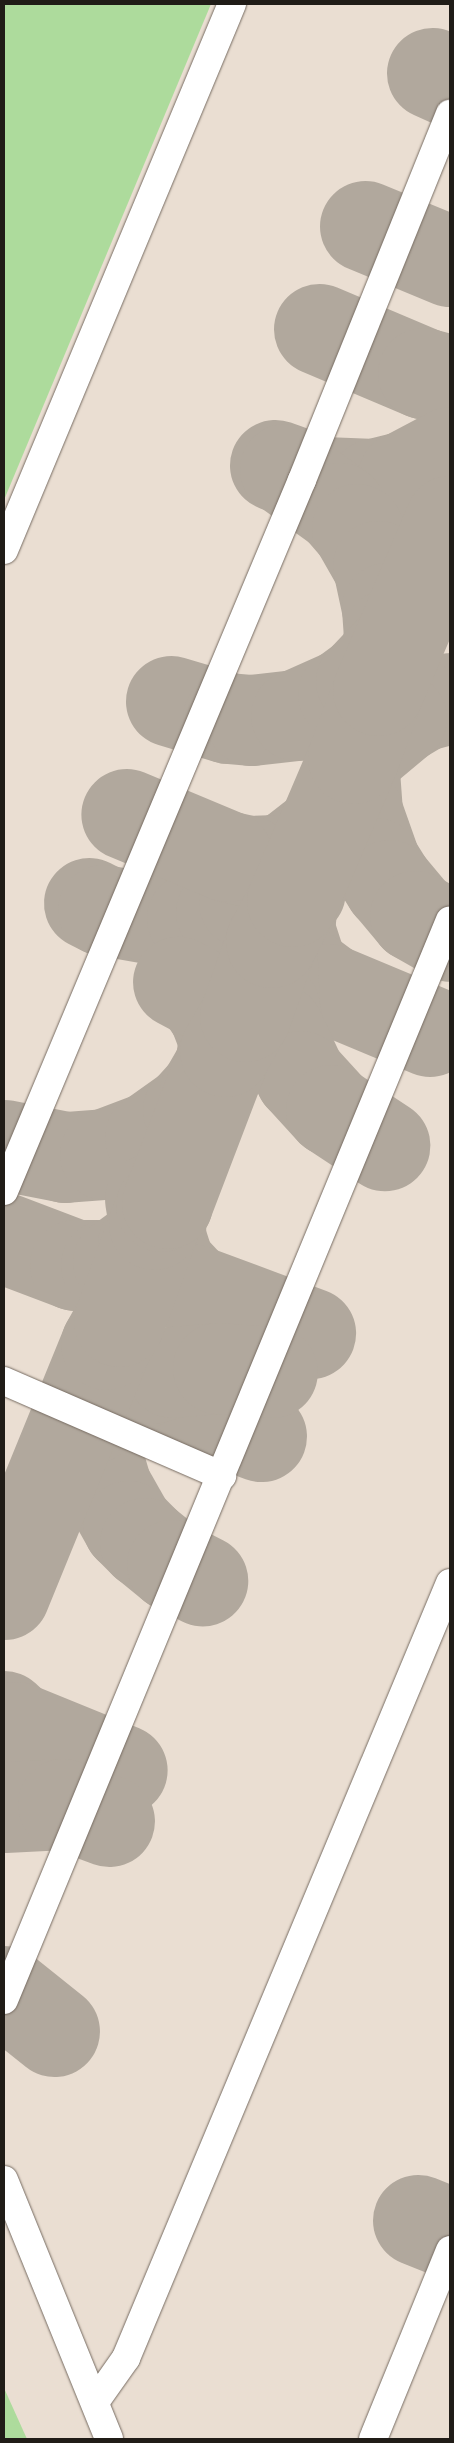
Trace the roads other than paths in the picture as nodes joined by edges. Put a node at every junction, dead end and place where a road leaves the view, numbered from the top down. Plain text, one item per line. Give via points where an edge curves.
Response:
1 (232, 4) edge
2 (450, 114) edge
3 (4, 550) edge
4 (450, 920) edge
5 (4, 1191) edge
6 (4, 1381) edge
7 (222, 1476) junction
8 (450, 1583) edge
9 (4, 2000) edge
10 (4, 2180) edge
11 (450, 2250) edge
12 (95, 2402) junction
13 (109, 2439) edge
14 (373, 2439) edge

1 - 3 lane
2 - 5 lane via 302,480
4 - 7 lane
6 - 7 lane
7 - 9 lane
8 - 12 lane via 126,2358
10 - 12 lane
11 - 14 lane
12 - 13 lane

